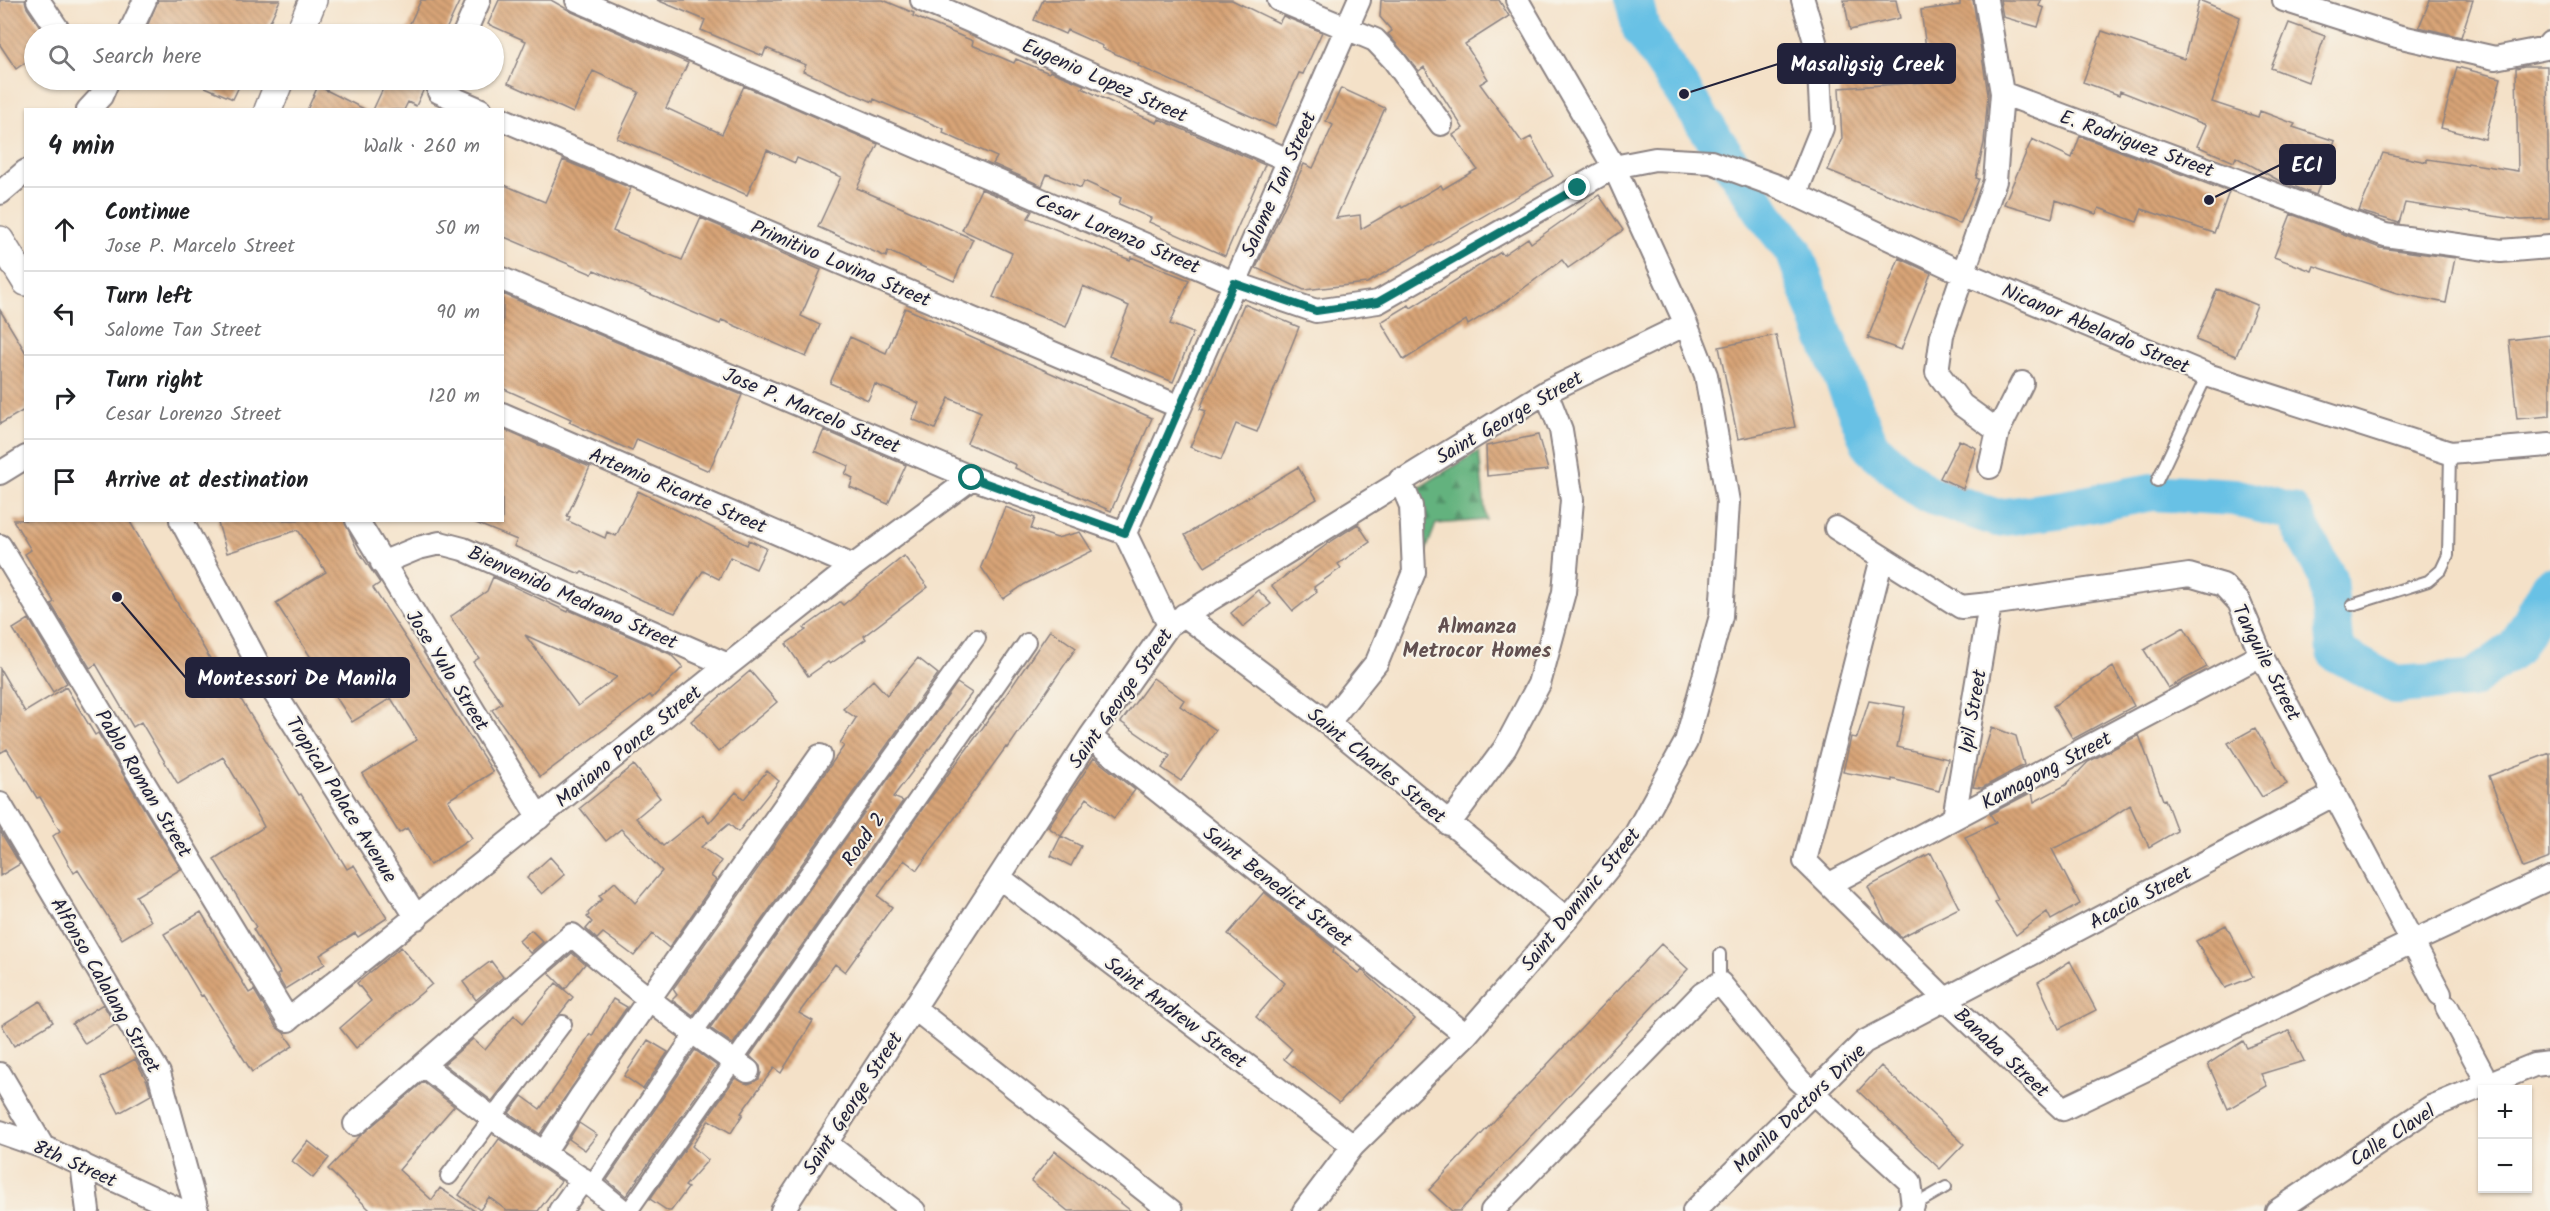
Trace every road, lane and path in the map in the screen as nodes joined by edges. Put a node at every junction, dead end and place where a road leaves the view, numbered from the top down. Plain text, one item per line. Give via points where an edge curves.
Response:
1 (38, 0) edge
2 (146, 0) edge
3 (313, 0) edge
4 (479, 0) edge
5 (577, 0) edge
6 (922, 0) edge
7 (1279, 0) edge
8 (1359, 0) edge
9 (1516, 0) edge
10 (1803, 0) edge
11 (1986, 0) edge
12 (2284, 0) edge
13 (54, 24) edge
14 (134, 24) edge
15 (303, 24) edge
16 (468, 24) edge
17 (1346, 29) junction
18 (2549, 50) edge
19 (276, 90) edge
20 (2002, 93) junction
21 (439, 94) edge
22 (269, 108) edge
23 (476, 108) edge
24 (504, 120) edge
25 (1441, 124) dead end
26 (1655, 159) joint
27 (1288, 160) junction
28 (1614, 167) junction
29 (24, 173) edge
30 (0, 193) edge
31 (1795, 195) junction
32 (0, 240) edge
33 (2550, 247) edge
34 (1962, 272) junction
35 (24, 279) edge
36 (504, 280) edge
37 (1234, 283) junction
38 (1686, 324) junction
39 (2207, 375) junction
40 (2022, 383) dead end
41 (1546, 392) junction
42 (1180, 407) junction
43 (504, 415) edge
44 (1998, 431) junction
45 (2550, 445) edge
46 (2450, 453) junction
47 (24, 458) edge
48 (1990, 467) dead end
49 (0, 472) edge
50 (972, 478) junction
51 (1400, 480) junction
52 (2157, 480) dead end
53 (182, 522) edge
54 (358, 522) edge
55 (1836, 528) dead end
56 (1125, 533) junction
57 (0, 546) edge
58 (1882, 558) junction
59 (382, 563) junction
60 (853, 566) junction
61 (1990, 604) junction
62 (2352, 604) dead end
63 (1177, 620) junction
64 (977, 638) dead end
65 (1027, 642) dead end
66 (2261, 655) junction
67 (728, 665) junction
68 (1328, 723) junction
69 (1090, 737) junction
70 (820, 756) dead end
71 (2335, 794) junction
72 (0, 804) edge
73 (539, 818) junction
74 (1954, 818) junction
75 (1449, 824) junction
76 (1000, 878) junction
77 (2550, 878) edge
78 (1830, 884) junction
79 (417, 918) junction
80 (1567, 919) junction
81 (2414, 941) junction
82 (1720, 954) dead end
83 (1720, 983) junction
84 (1945, 999) junction
85 (650, 1002) junction
86 (914, 1008) junction
87 (288, 1020) joint
88 (563, 1024) dead end
89 (693, 1034) junction
90 (1466, 1035) junction
91 (2550, 1063) edge
92 (423, 1065) junction
93 (740, 1066) junction
94 (0, 1074) edge
95 (2488, 1084) junction
96 (1812, 1092) junction
97 (492, 1118) junction
98 (355, 1124) dead end
99 (0, 1132) edge
100 (826, 1144) junction
101 (1353, 1146) junction
102 (44, 1147) junction
103 (544, 1153) junction
104 (82, 1164) junction
105 (449, 1176) dead end
106 (587, 1182) junction
107 (1946, 1187) dead end
108 (1912, 1208) edge
109 (88, 1211) edge
110 (182, 1211) edge
111 (197, 1211) edge
112 (560, 1211) edge
113 (623, 1211) edge
114 (629, 1211) edge
115 (782, 1211) edge
116 (914, 1211) edge
117 (1171, 1211) edge
118 (1304, 1211) edge
119 (1492, 1211) edge
120 (1694, 1211) edge
121 (2277, 1211) edge

1 - 13 street
2 - 14 street
3 - 15 street
4 - 16 street
5 - 37 street, Cesar Lorenzo Street
6 - 27 street, Eugenio Lopez Street
7 - 17 street
8 - 17 street, Salome Tan Street
9 - 28 street, Saint Dominic Street
10 - 31 street via 1818,52 1822,128
11 - 20 street
12 - 18 street via 2397,36 2495,58
17 - 25 street via 1375,40
17 - 27 street, Salome Tan Street
19 - 22 street
20 - 33 street, E. Rodriguez Street via 2385,236 2501,251
20 - 34 street via 1995,181
21 - 23 street
24 - 42 street, Primitivo Lovina Street
26 - 28 street, Cesar Lorenzo Street
26 - 31 street, Nicanor Abelardo Street via 1711,162
27 - 37 street, Salome Tan Street
28 - 37 street, Cesar Lorenzo Street via 1378,302 1316,311
28 - 38 street, Saint Dominic Street
29 - 30 street
31 - 34 street, Nicanor Abelardo Street
32 - 35 street
34 - 39 street, Nicanor Abelardo Street
34 - 44 street via 1942,335 1937,372 1962,405
36 - 50 street, Jose P. Marcelo Street
37 - 42 street, Salome Tan Street
38 - 41 street, Saint George Street
38 - 80 street, Saint Dominic Street via 1706,375 1728,502 1721,616 1686,742 1635,835
39 - 46 street, Nicanor Abelardo Street
39 - 52 lane
40 - 44 street
41 - 51 street, Saint George Street
41 - 75 street via 1561,430 1572,500 1564,591 1539,684 1505,748
42 - 56 street, Salome Tan Street
43 - 60 street, Artemio Ricarte Street
44 - 48 street
45 - 46 street, Nicanor Abelardo Street
46 - 62 lane via 2448,555 2441,570 2428,580
47 - 49 street
50 - 56 street, Jose P. Marcelo Street
50 - 60 street, Mariano Ponce Street
51 - 63 street, Saint George Street
51 - 68 street via 1411,506 1413,572 1377,662
53 - 79 street, Tropical Palace Avenue via 267,681
54 - 59 street, Jose Yulo Street
55 - 58 street, Tanguile Street
56 - 63 street
57 - 87 street, Pablo Roman Street
58 - 61 street, Tanguile Street via 1961,607
58 - 78 street, Banaba Street via 1805,861
59 - 67 street, Bienvenido Medrano Street via 440,543 463,549
59 - 73 street, Jose Yulo Street
60 - 67 street, Mariano Ponce Street
61 - 66 street, Tanguile Street via 2189,575 2223,585 2239,602
61 - 74 street, Ipil Street
63 - 68 street, Saint Charles Street
63 - 69 street, Saint George Street
64 - 89 street
65 - 93 street, Road 2
66 - 71 street, Tanguile Street
66 - 74 street, Kamagong Street
67 - 73 street, Mariano Ponce Street
68 - 75 street, Saint Charles Street
69 - 76 street, Saint George Street
69 - 90 street, Saint Benedict Street
70 - 85 street
71 - 81 street, Tanguile Street
71 - 84 street, Acacia Street
72 - 111 street, Alfonso Calalang Street via 159,1073
73 - 79 street, Mariano Ponce Street
74 - 78 street, Kamagong Street
75 - 80 street, Saint Charles Street
76 - 86 street, Saint George Street
76 - 101 street, Saint Andrew Street
77 - 81 street, Banaba Street
78 - 84 street, Banaba Street
79 - 87 street, Mariano Ponce Street
80 - 90 street, Saint Dominic Street
81 - 84 street, Banaba Street via 2062,1109
81 - 95 street, Tanguile Street
82 - 83 lane
83 - 96 street
83 - 119 street via 1702,994
84 - 96 street, Manila Doctors Drive via 1864,1042
85 - 89 street
85 - 92 street via 572,935
85 - 103 street
86 - 100 street, Saint George Street
86 - 117 street
88 - 97 street
89 - 93 street
89 - 106 street
90 - 101 street, Saint Dominic Street
91 - 95 street, Calle Clavel via 2534,1065
92 - 97 street
92 - 98 street
93 - 114 street, Road 2
94 - 102 street
95 - 121 street, Calle Clavel via 2431,1107
96 - 108 street via 1910,1182
96 - 120 street, Manila Doctors Drive
97 - 103 street
97 - 105 street
99 - 102 street, 8th Street
100 - 115 street, Saint George Street
100 - 116 street
101 - 118 street, Saint Dominic Street
102 - 104 street, 8th Street
103 - 106 street
104 - 109 street
104 - 110 street, 8th Street
106 - 112 street
106 - 113 street
107 - 108 lane

